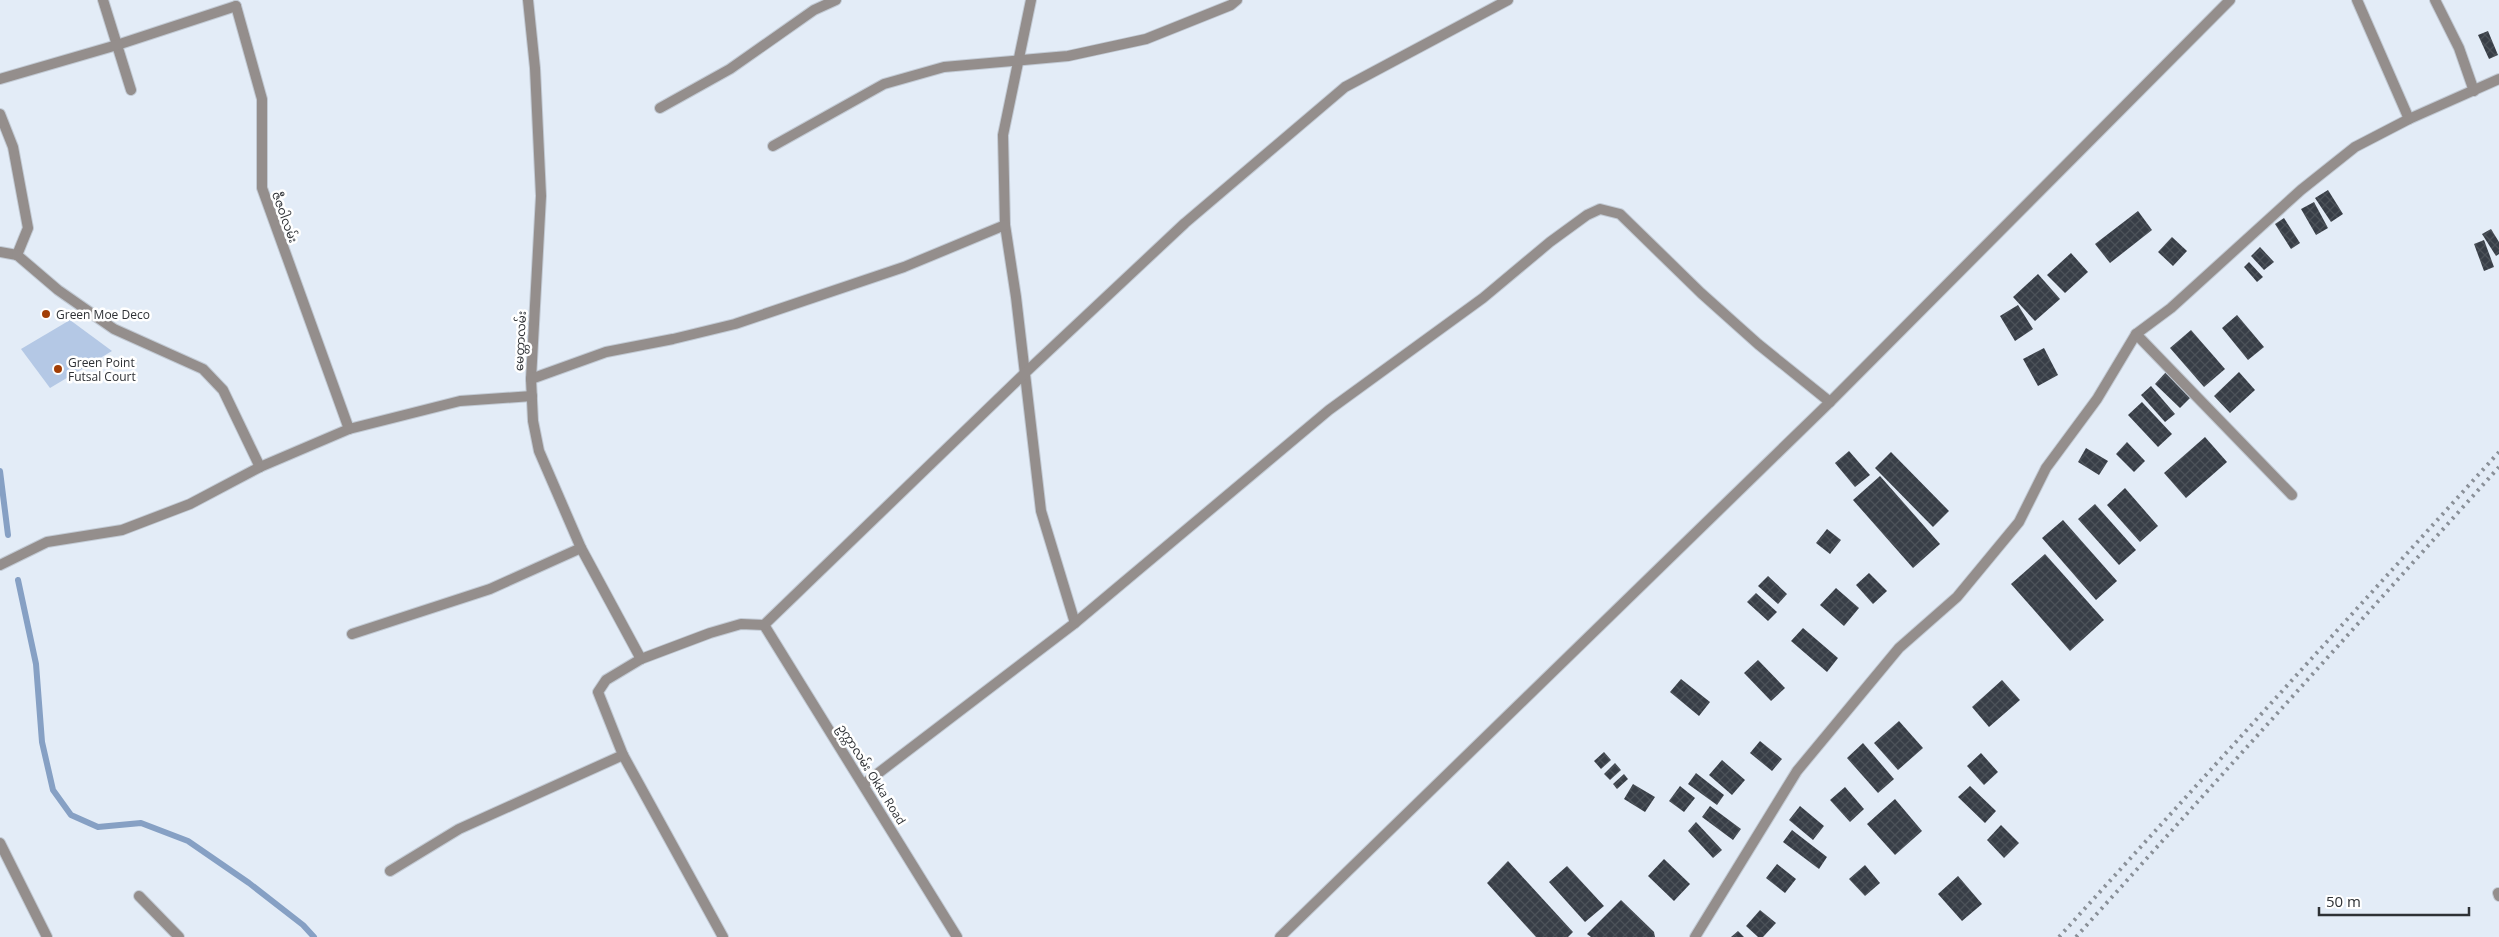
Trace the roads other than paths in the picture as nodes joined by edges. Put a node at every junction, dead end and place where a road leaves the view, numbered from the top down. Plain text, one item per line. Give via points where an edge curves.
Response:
1 (103, 0) edge
2 (528, 0) edge
3 (836, 0) edge
4 (1031, 0) edge
5 (1237, 0) edge
6 (1508, 0) edge
7 (2230, 0) edge
8 (2358, 0) edge
9 (2435, 0) edge
10 (117, 45) junction
11 (1020, 60) junction
12 (0, 79) edge
13 (2499, 79) edge
14 (131, 90) dead end
15 (2474, 90) junction
16 (660, 108) dead end
17 (0, 114) edge
18 (2409, 119) junction
19 (773, 146) dead end
20 (1005, 226) junction
21 (0, 252) edge
22 (17, 255) junction
23 (2136, 334) junction
24 (1025, 373) junction
25 (531, 379) junction
26 (532, 396) junction
27 (1830, 402) junction
28 (349, 429) junction
29 (260, 468) junction
30 (2292, 495) dead end
31 (581, 548) junction
32 (0, 565) edge
33 (1075, 623) junction
34 (764, 625) junction
35 (352, 634) dead end
36 (641, 659) junction
37 (623, 755) junction
38 (864, 784) junction
39 (0, 843) edge
40 (390, 871) dead end
41 (139, 896) dead end
42 (47, 937) edge
43 (179, 937) edge
44 (723, 937) edge
45 (957, 937) edge
46 (1280, 937) edge
47 (1695, 937) edge

1 - 10 street
2 - 25 street, မေတ္တာလမ်း via 541,196
3 - 16 street via 814,10 730,69
4 - 11 street
5 - 11 street via 1146,38 1068,56
6 - 24 street via 1345,87 1186,223
7 - 27 street
8 - 18 street
9 - 15 street via 2459,48
10 - 12 street
10 - 14 street
10 - 28 street, ဇီဇဝါလမ်း via 236,6 262,99 262,188
11 - 19 street via 944,67 884,84
11 - 20 street via 1003,135
13 - 15 street
15 - 18 street
17 - 22 street via 13,147 28,228
18 - 23 street via 2354,147 2301,190 2171,308
20 - 24 street
20 - 25 street via 904,267 735,324 606,352
21 - 22 street
22 - 29 street via 58,290 114,329 204,369 223,390
23 - 30 street
23 - 47 street via 2097,399 2046,468 2019,522 1957,598 1898,648 1797,771
24 - 33 street via 1041,511
24 - 34 street
25 - 26 street, မေတ္တာလမ်း
26 - 28 street via 460,401
26 - 31 street, မေတ္တာလမ်း via 539,450
27 - 33 street via 1708,300 1620,214 1600,209 1550,242 1483,298 1329,410
27 - 46 street
28 - 29 street
29 - 32 street via 190,504 122,530 47,542
31 - 35 street via 490,589
31 - 36 street, မေတ္တာလမ်း
33 - 38 street
34 - 36 street via 733,626
34 - 38 street, ဥက္ကာလမ်း Okka Road
36 - 37 street via 606,680 598,692
37 - 40 street via 459,829
37 - 44 street
38 - 45 street, ဥက္ကာလမ်း Okka Road
39 - 42 street
41 - 43 street

